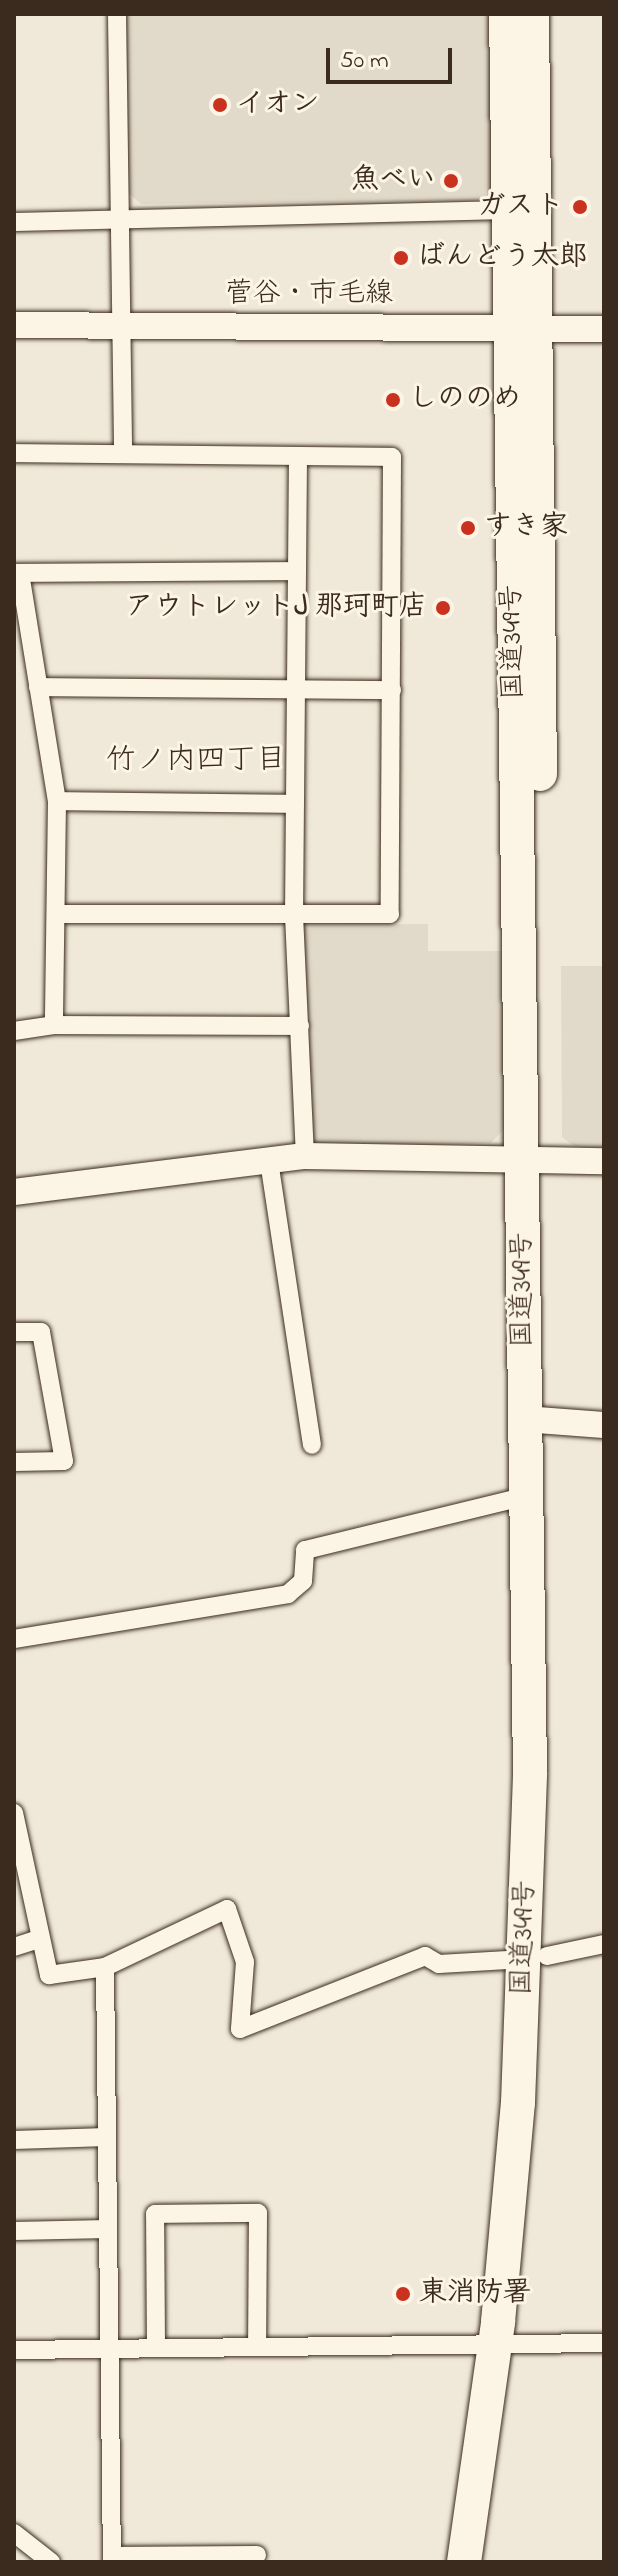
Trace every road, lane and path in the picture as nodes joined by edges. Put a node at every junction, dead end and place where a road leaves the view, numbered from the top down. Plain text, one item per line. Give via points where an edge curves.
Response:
1 (117, 14) edge
2 (506, 14) edge
3 (532, 14) edge
4 (508, 210) junction
5 (14, 222) edge
6 (118, 222) junction
7 (14, 325) edge
8 (120, 326) junction
9 (521, 329) junction
10 (604, 329) edge
11 (14, 453) edge
12 (123, 454) junction
13 (298, 457) junction
14 (297, 571) junction
15 (17, 573) edge
16 (38, 687) junction
17 (296, 688) junction
18 (392, 690) junction
19 (57, 801) junction
20 (295, 804) junction
21 (60, 914) junction
22 (294, 915) junction
23 (54, 1025) junction
24 (300, 1026) junction
25 (14, 1031) edge
26 (305, 1156) junction
27 (535, 1157) junction
28 (269, 1161) junction
29 (604, 1161) edge
30 (14, 1192) edge
31 (14, 1332) edge
32 (536, 1419) junction
33 (604, 1425) edge
34 (312, 1445) dead end
35 (14, 1462) edge
36 (526, 1496) junction
37 (14, 1639) edge
38 (14, 1813) edge
39 (41, 1938) junction
40 (604, 1944) edge
41 (14, 1947) edge
42 (536, 1957) junction
43 (105, 1967) junction
44 (107, 2137) junction
45 (14, 2140) edge
46 (108, 2229) junction
47 (14, 2231) edge
48 (604, 2343) edge
49 (507, 2344) junction
50 (257, 2347) junction
51 (156, 2348) junction
52 (110, 2349) junction
53 (14, 2350) edge
54 (14, 2533) edge
55 (257, 2555) dead end
56 (112, 2559) edge
57 (51, 2562) edge
58 (464, 2562) edge
59 (488, 2562) edge

1 - 6 street
2 - 4 highway, 国道349号
3 - 9 highway, 国道349号
4 - 6 street
4 - 9 highway, 国道349号
5 - 6 street
6 - 8 street
7 - 8 street, 菅谷・市毛線
8 - 9 street, 菅谷・市毛線
8 - 12 street
9 - 10 street, 菅谷・市毛線
9 - 27 highway, 国道349号
11 - 12 street
12 - 13 street
13 - 14 street
13 - 18 street via 392,457
14 - 15 street
14 - 17 street
15 - 16 street
16 - 17 street
16 - 19 street
17 - 18 street
17 - 20 street
18 - 22 street via 390,914
19 - 20 street
19 - 21 street
20 - 22 street
21 - 22 street
21 - 23 street
22 - 24 street
23 - 24 street
23 - 25 street
24 - 26 street
26 - 27 street
26 - 28 street
27 - 29 street
27 - 32 highway, 国道349号
28 - 30 street
28 - 34 street
31 - 35 street via 41,1332 64,1461
32 - 33 street
32 - 36 highway, 国道349号
32 - 42 highway, 国道349号
36 - 37 street via 305,1550 303,1581 288,1594
36 - 42 highway, 国道349号
38 - 39 street
39 - 41 street
39 - 43 street via 49,1975
40 - 42 street
42 - 43 street via 439,1964 425,1956 240,2029 245,1962 227,1909
42 - 49 highway, 国道349号
43 - 44 street
44 - 45 street
44 - 46 street
46 - 47 street
46 - 52 street
48 - 49 street
49 - 50 street
49 - 58 highway, 国道349号
49 - 59 highway, 国道349号
50 - 51 street
50 - 51 street via 258,2213 155,2214
51 - 52 street
52 - 53 street
52 - 56 street
54 - 57 street
55 - 56 street

